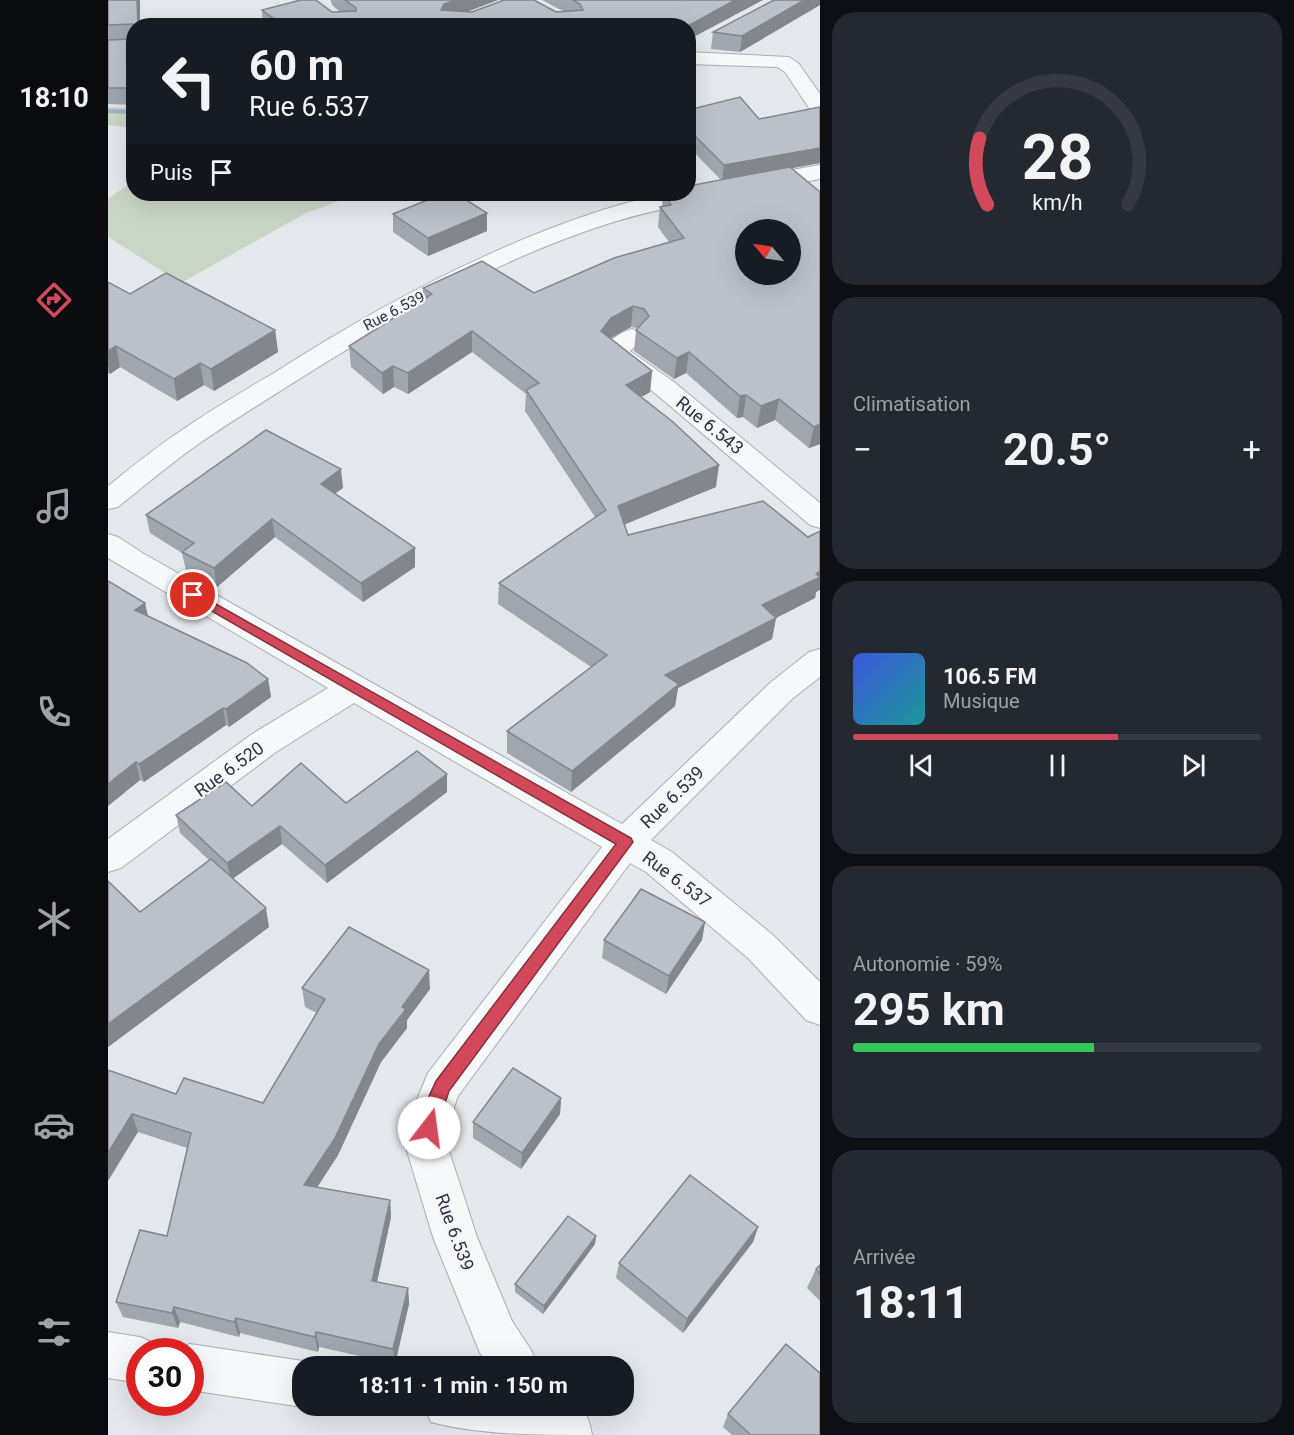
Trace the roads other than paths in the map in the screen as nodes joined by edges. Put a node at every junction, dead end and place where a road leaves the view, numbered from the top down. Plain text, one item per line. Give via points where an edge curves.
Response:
1 (708, 40) dead end
2 (696, 47) edge
3 (696, 58) edge
4 (820, 110) edge
5 (820, 172) edge
6 (696, 194) edge
7 (659, 201) edge
8 (632, 338) dead end
9 (108, 500) edge
10 (820, 518) edge
11 (116, 561) edge
12 (820, 660) edge
13 (354, 687) junction
14 (626, 842) junction
15 (108, 858) edge
16 (820, 1008) edge
17 (108, 1355) edge
18 (508, 1356) edge
19 (126, 1358) edge
20 (204, 1369) edge
21 (292, 1382) edge
22 (510, 1416) edge
23 (567, 1425) edge

1 - 2 street
3 - 4 street via 782,60 792,68
5 - 6 street, Rue 6.539
7 - 9 street, Rue 6.539 via 604,216 539,241 419,296 188,439
8 - 10 street, Rue 6.543 via 614,351 665,388
11 - 13 street, Rue 6.537
12 - 14 street, Rue 6.539 via 781,691
13 - 14 street, Rue 6.537
13 - 15 street, Rue 6.520 via 264,743
14 - 16 street, Rue 6.537 via 659,862 761,946
14 - 18 street, Rue 6.539 via 442,1086 429,1128 428,1151 455,1237 496,1337
17 - 19 street
20 - 21 street
22 - 23 street

